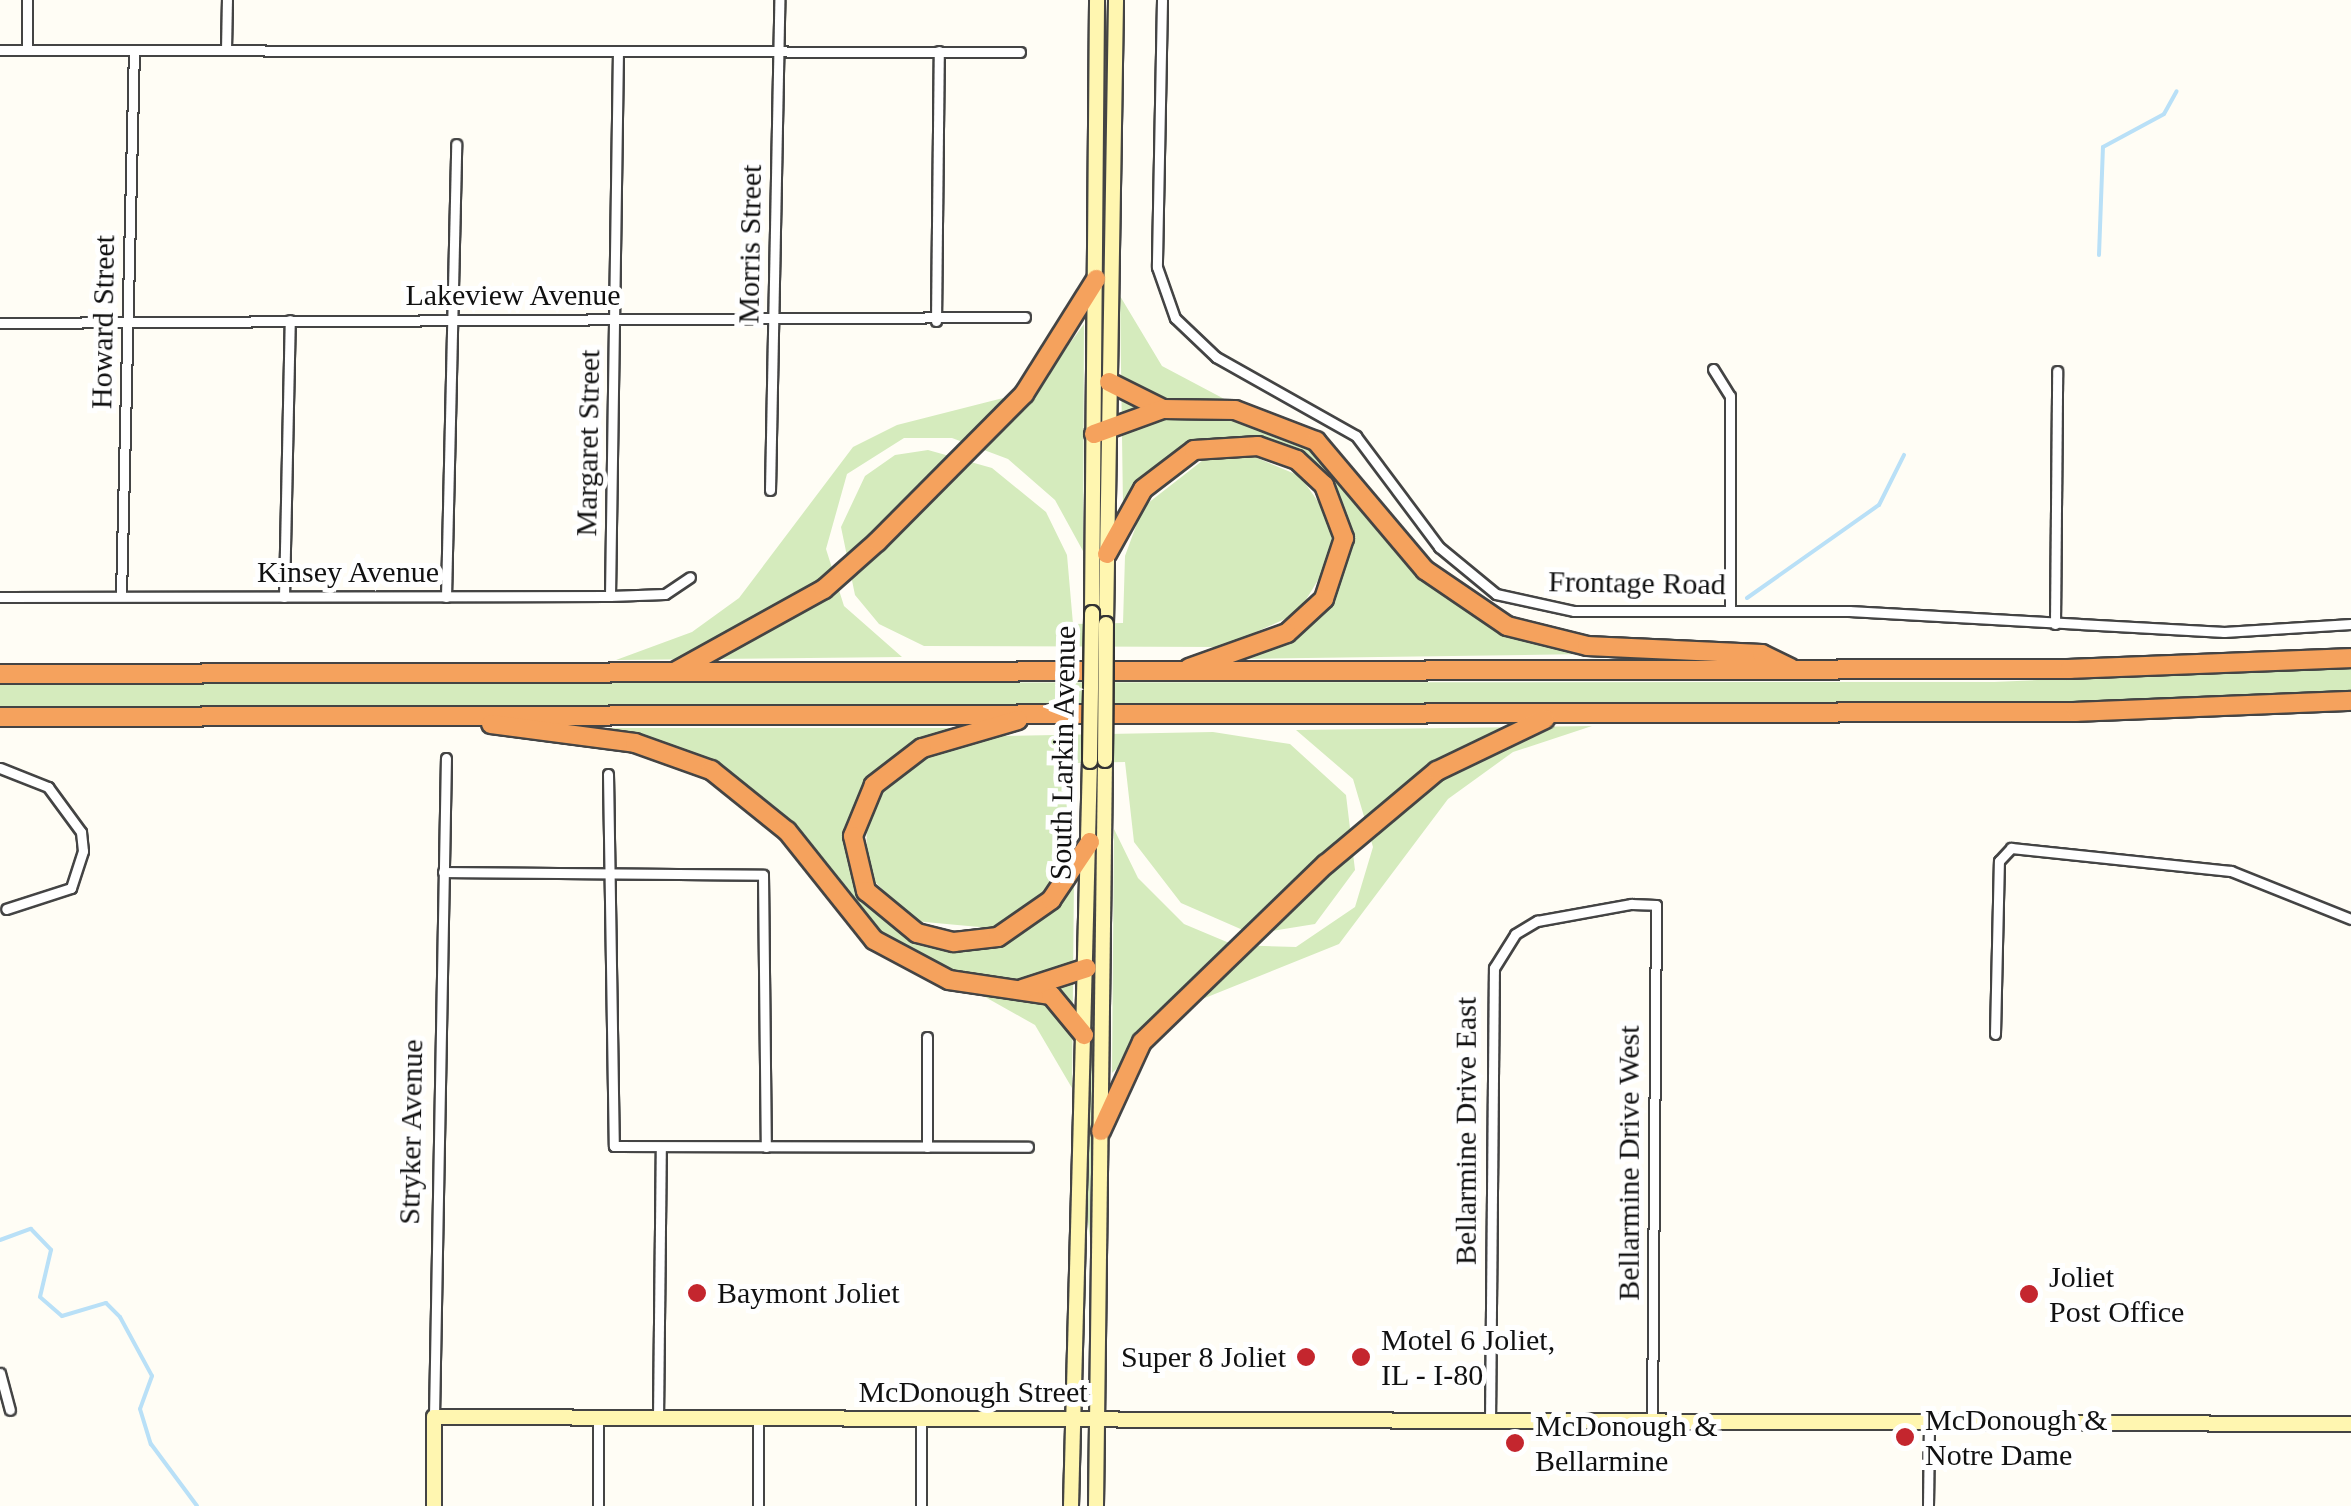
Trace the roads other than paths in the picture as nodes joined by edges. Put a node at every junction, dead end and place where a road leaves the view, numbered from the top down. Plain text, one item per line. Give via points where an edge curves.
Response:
1 (27, 0) edge
2 (227, 0) edge
3 (779, 0) edge
4 (1097, 0) edge
5 (1116, 0) edge
6 (1162, 0) edge
7 (0, 50) edge
8 (27, 50) junction
9 (134, 50) junction
10 (226, 50) junction
11 (618, 51) junction
12 (778, 51) junction
13 (938, 52) junction
14 (1020, 52) dead end
15 (456, 144) dead end
16 (1096, 279) junction
17 (1026, 318) dead end
18 (290, 320) junction
19 (454, 320) junction
20 (615, 320) junction
21 (936, 320) junction
22 (0, 323) edge
23 (129, 323) junction
24 (774, 323) junction
25 (1713, 370) dead end
26 (2057, 371) dead end
27 (1109, 382) junction
28 (1163, 409) junction
29 (1102, 431) junction
30 (770, 490) dead end
31 (1108, 554) junction
32 (690, 577) dead end
33 (122, 596) junction
34 (610, 596) junction
35 (0, 597) edge
36 (284, 597) junction
37 (446, 597) junction
38 (1730, 610) junction
39 (2055, 624) junction
40 (2351, 624) edge
41 (2351, 658) edge
42 (1796, 670) junction
43 (1182, 671) junction
44 (674, 672) junction
45 (0, 674) edge
46 (2351, 701) edge
47 (1576, 713) junction
48 (1031, 715) junction
49 (447, 716) junction
50 (0, 717) edge
51 (446, 758) dead end
52 (1098, 760) junction
53 (0, 768) edge
54 (608, 774) dead end
55 (1090, 842) junction
56 (444, 872) junction
57 (610, 873) junction
58 (1656, 905) joint
59 (6, 910) dead end
60 (2351, 919) edge
61 (1087, 968) junction
62 (1021, 989) junction
63 (1084, 1034) junction
64 (1995, 1034) dead end
65 (927, 1037) dead end
66 (1101, 1131) junction
67 (766, 1147) junction
68 (927, 1147) junction
69 (1028, 1147) dead end
70 (661, 1148) junction
71 (0, 1373) edge
72 (10, 1410) dead end
73 (434, 1416) junction
74 (598, 1418) junction
75 (658, 1418) junction
76 (758, 1418) junction
77 (921, 1420) junction
78 (1072, 1420) junction
79 (1097, 1420) junction
80 (1652, 1421) junction
81 (1490, 1422) junction
82 (1930, 1422) junction
83 (2351, 1424) edge
84 (434, 1506) edge
85 (598, 1506) edge
86 (758, 1506) edge
87 (921, 1506) edge
88 (1071, 1506) edge
89 (1096, 1506) edge
90 (1928, 1506) edge

1 - 8 street
2 - 10 street
3 - 12 street, Morris Street
4 - 16 main road, South Larkin Avenue
5 - 27 main road, South Larkin Avenue
6 - 38 street, Frontage Road via 1157,267 1183,330 1356,436 1440,546 1496,594 1558,610
7 - 8 street
8 - 9 street
9 - 10 street
9 - 23 street, Howard Street
10 - 11 street
11 - 12 street
11 - 20 street, Margaret Street
12 - 13 street
12 - 24 street, Morris Street
13 - 14 street
13 - 21 street
15 - 19 street
16 - 29 main road, South Larkin Avenue
16 - 44 highway via 1024,394 877,542 824,588
17 - 21 street, Lakeview Avenue
18 - 19 street, Lakeview Avenue
18 - 23 street, Lakeview Avenue
18 - 36 street
19 - 20 street, Lakeview Avenue
19 - 37 street
20 - 24 street, Lakeview Avenue
20 - 34 street, Margaret Street
21 - 24 street, Lakeview Avenue
22 - 23 street, Lakeview Avenue
23 - 33 street, Howard Street
24 - 30 street, Morris Street
25 - 38 street via 1730,396
26 - 39 street
27 - 28 highway
27 - 29 main road, South Larkin Avenue
28 - 29 highway
28 - 42 highway via 1234,410 1316,440 1425,570 1507,626 1587,646 1762,654
29 - 31 main road, South Larkin Avenue
29 - 52 main road, South Larkin Avenue, bridge via 1092,613
31 - 43 highway via 1158,472 1218,444 1287,456 1333,498 1342,555 1315,610 1273,640
31 - 52 main road, South Larkin Avenue, bridge
32 - 34 street, Kinsey Avenue via 664,594
33 - 35 street, Kinsey Avenue
33 - 36 street, Kinsey Avenue
34 - 37 street, Kinsey Avenue
36 - 37 street, Kinsey Avenue
38 - 39 street, Frontage Road
39 - 40 street, Frontage Road via 2224,632
41 - 42 highway
42 - 43 highway
43 - 44 highway
44 - 45 highway
46 - 47 highway
47 - 48 highway
47 - 66 highway via 1484,743 1360,833 1142,1042
48 - 49 highway
48 - 55 highway via 948,738 888,770 856,819 859,878 900,925 977,941 1035,916
49 - 50 highway
49 - 62 highway via 634,744 711,770 787,830 874,940 949,980
51 - 56 street, Stryker Avenue
52 - 55 main road, South Larkin Avenue
52 - 66 main road, South Larkin Avenue
53 - 59 street via 48,787 82,832 83,851 72,888
54 - 57 street
55 - 61 main road, South Larkin Avenue
56 - 57 street
56 - 73 street, Stryker Avenue
57 - 67 street via 762,875
57 - 70 street via 608,1140
58 - 80 street, Bellarmine Drive West
58 - 81 street, Bellarmine Drive East via 1537,922 1514,934 1494,968
60 - 64 street via 2231,871 2021,846 2002,855
61 - 62 highway
61 - 63 main road, South Larkin Avenue
62 - 63 highway via 1059,1000
63 - 78 main road, South Larkin Avenue
65 - 68 street
66 - 79 main road, South Larkin Avenue
67 - 68 street
67 - 70 street
68 - 69 street
70 - 75 street
71 - 72 street
73 - 74 main road, McDonough Street
73 - 84 main road, Stryker Avenue
74 - 75 main road, McDonough Street
74 - 85 street
75 - 76 main road, McDonough Street
76 - 77 main road, McDonough Street
76 - 86 street
77 - 78 main road, McDonough Street
77 - 87 street
78 - 79 main road, McDonough Street
78 - 88 main road, South Larkin Avenue
79 - 81 main road, McDonough Street
79 - 89 main road, South Larkin Avenue
80 - 81 main road, McDonough Street
80 - 82 main road, McDonough Street
82 - 83 main road, McDonough Street
82 - 90 street

